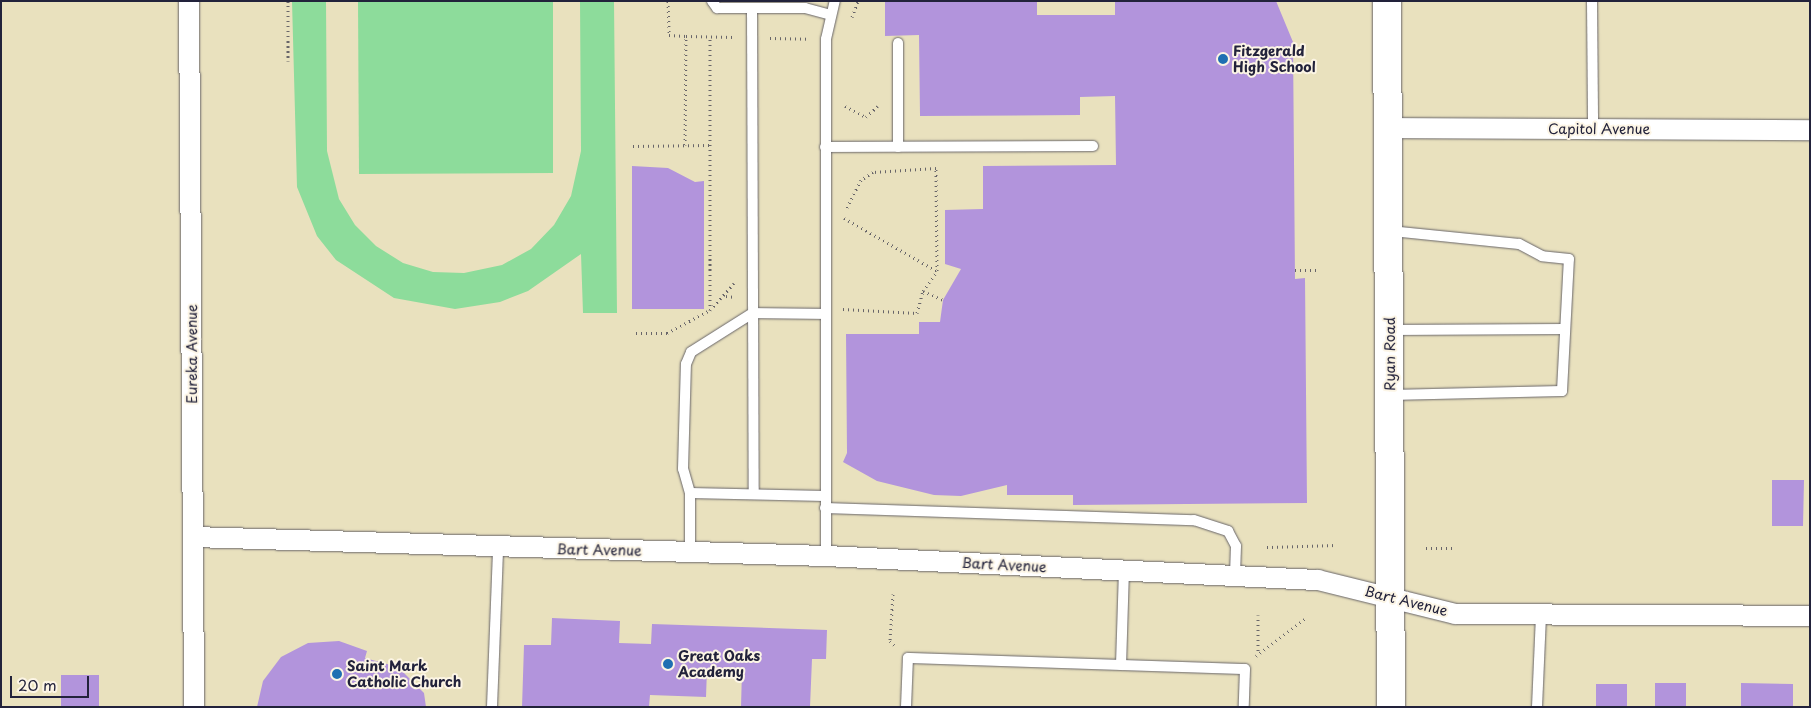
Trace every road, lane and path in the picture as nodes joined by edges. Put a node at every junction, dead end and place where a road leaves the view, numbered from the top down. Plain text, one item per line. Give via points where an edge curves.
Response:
1 (189, 1) edge
2 (288, 1) edge
3 (668, 1) edge
4 (712, 1) edge
5 (835, 1) edge
6 (858, 1) edge
7 (1387, 1) edge
8 (1592, 1) edge
9 (775, 4) edge
10 (752, 8) junction
11 (831, 15) junction
12 (850, 26) dead end
13 (686, 36) dead end
14 (710, 37) dead end
15 (898, 43) dead end
16 (288, 61) dead end
17 (842, 97) dead end
18 (879, 102) dead end
19 (1389, 128) junction
20 (1593, 128) junction
21 (1810, 130) edge
22 (709, 145) junction
23 (633, 146) dead end
24 (1093, 146) dead end
25 (826, 147) junction
26 (898, 147) junction
27 (844, 218) junction
28 (843, 226) dead end
29 (1390, 231) junction
30 (1295, 270) dead end
31 (1317, 270) dead end
32 (937, 271) junction
33 (738, 273) dead end
34 (923, 291) junction
35 (843, 299) dead end
36 (943, 300) dead end
37 (843, 309) junction
38 (710, 310) junction
39 (753, 313) junction
40 (825, 314) junction
41 (843, 318) dead end
42 (1565, 329) junction
43 (1390, 330) junction
44 (636, 333) dead end
45 (1390, 395) junction
46 (690, 493) junction
47 (754, 494) junction
48 (825, 496) junction
49 (825, 508) junction
50 (193, 537) junction
51 (1336, 546) dead end
52 (1318, 547) junction
53 (498, 548) junction
54 (1267, 548) dead end
55 (1426, 548) dead end
56 (1454, 548) dead end
57 (690, 552) junction
58 (1318, 552) dead end
59 (826, 556) junction
60 (1124, 570) junction
61 (1235, 576) junction
62 (893, 594) dead end
63 (1391, 597) junction
64 (1541, 614) junction
65 (1258, 615) dead end
66 (1810, 616) edge
67 (1306, 618) dead end
68 (1258, 654) junction
69 (908, 658) junction
70 (1121, 665) junction
71 (1244, 669) junction
72 (194, 707) edge
73 (492, 707) edge
74 (906, 707) edge
75 (1244, 707) edge
76 (1391, 707) edge
77 (1538, 707) edge

1 - 50 street, Eureka Avenue
2 - 16 path
3 - 13 path via 669,35
4 - 10 lane via 717,8
5 - 11 lane
6 - 12 path
7 - 19 main road, Ryan Road
8 - 20 lane
9 - 10 lane
9 - 11 lane
10 - 39 lane
11 - 25 lane via 826,39
14 - 22 path
15 - 26 lane
17 - 18 path via 846,109 866,117
19 - 20 street, Capitol Avenue
19 - 29 main road, Ryan Road
20 - 21 street, Capitol Avenue
22 - 23 path
22 - 38 path
24 - 26 lane
25 - 26 lane
25 - 40 lane
27 - 28 path
27 - 32 path
27 - 32 path via 849,197 861,180 873,172 889,168 936,168
29 - 42 lane via 1519,244 1542,256 1569,259
29 - 43 main road, Ryan Road
30 - 31 path
32 - 34 path
33 - 38 path via 726,296
34 - 36 path
34 - 37 path via 917,312
35 - 37 path
37 - 41 path
38 - 44 path via 667,333
39 - 40 lane
39 - 46 lane via 698,344 686,364 683,469
39 - 47 lane
40 - 48 lane
42 - 43 lane
42 - 45 lane via 1562,391
43 - 45 main road, Ryan Road
45 - 63 main road, Ryan Road
46 - 47 lane
46 - 57 lane
47 - 48 lane
48 - 49 lane
49 - 59 lane
49 - 61 lane via 1194,520 1228,531 1236,546
50 - 53 street, Bart Avenue
50 - 72 street, Eureka Avenue
51 - 52 path
52 - 54 path
52 - 58 path
53 - 57 street, Bart Avenue
53 - 73 lane
55 - 56 path
57 - 59 street, Bart Avenue
59 - 60 street, Bart Avenue
60 - 61 street, Bart Avenue
60 - 70 lane
61 - 63 street, Bart Avenue via 1318,580
62 - 69 path via 890,641
63 - 64 street, Bart Avenue via 1455,614
63 - 76 main road, Ryan Road
64 - 66 street, Bart Avenue
64 - 77 lane
65 - 68 path
67 - 68 path
68 - 71 path
69 - 70 lane
69 - 74 lane
70 - 71 lane
71 - 75 lane

